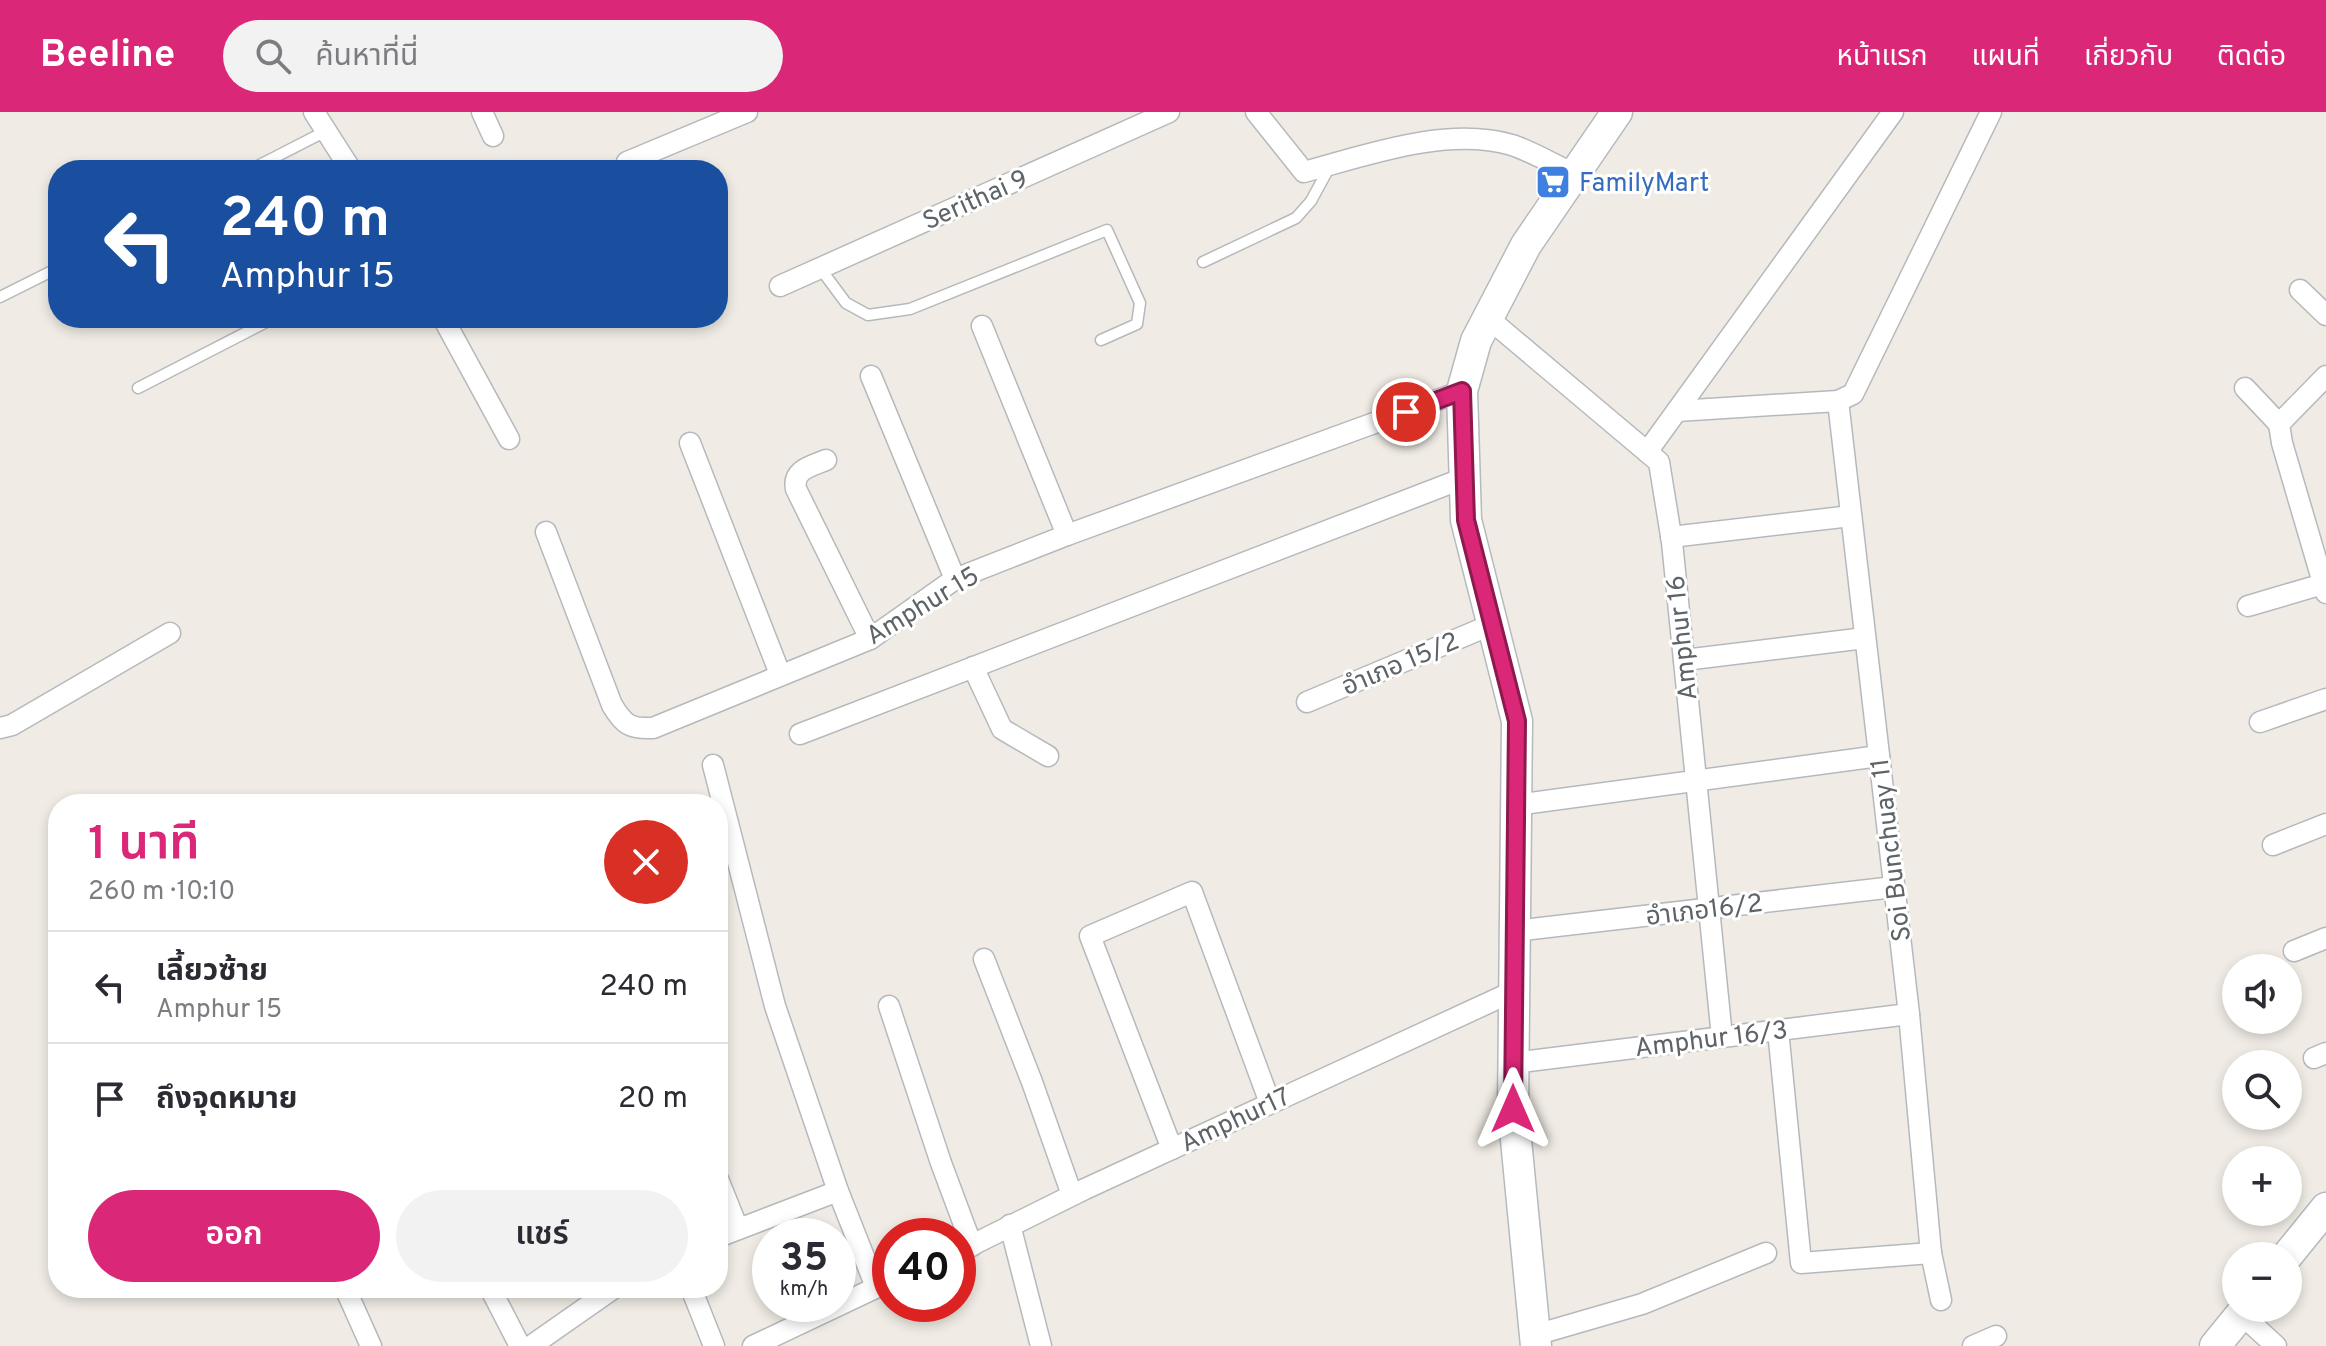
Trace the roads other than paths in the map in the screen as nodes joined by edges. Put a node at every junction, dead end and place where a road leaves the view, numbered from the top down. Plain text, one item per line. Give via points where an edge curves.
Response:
1 (314, 112) edge
2 (482, 112) edge
3 (747, 112) edge
4 (1169, 112) edge
5 (1256, 112) edge
6 (1617, 112) edge
7 (1893, 112) edge
8 (1991, 112) edge
9 (326, 131) junction
10 (493, 136) dead end
11 (269, 160) edge
12 (345, 160) edge
13 (632, 160) edge
14 (1331, 165) junction
15 (1575, 174) junction
16 (1203, 262) dead end
17 (820, 268) junction
18 (48, 273) edge
19 (780, 286) dead end
20 (2300, 290) dead end
21 (0, 297) edge
22 (2326, 315) edge
23 (1488, 318) junction
24 (982, 326) dead end
25 (255, 328) edge
26 (448, 328) edge
27 (1101, 340) dead end
28 (871, 376) dead end
29 (2326, 376) edge
30 (138, 388) dead end
31 (2245, 388) dead end
32 (1462, 391) junction
33 (1838, 401) junction
34 (1677, 411) junction
35 (2279, 424) junction
36 (509, 439) dead end
37 (690, 443) dead end
38 (1647, 452) junction
39 (826, 460) dead end
40 (1464, 478) junction
41 (1851, 516) junction
42 (546, 532) dead end
43 (1067, 535) junction
44 (1671, 537) junction
45 (955, 579) junction
46 (2325, 589) edge
47 (2248, 606) dead end
48 (1493, 624) junction
49 (170, 633) dead end
50 (1865, 638) junction
51 (870, 639) junction
52 (1684, 660) junction
53 (973, 667) junction
54 (780, 674) junction
55 (2326, 699) edge
56 (1307, 702) dead end
57 (2260, 722) dead end
58 (0, 728) edge
59 (800, 734) dead end
60 (1048, 756) dead end
61 (1879, 756) junction
62 (713, 765) dead end
63 (1696, 780) junction
64 (720, 794) edge
65 (1515, 805) junction
66 (728, 823) edge
67 (2326, 824) edge
68 (2273, 845) dead end
69 (1894, 887) junction
70 (1709, 909) junction
71 (1514, 931) junction
72 (2326, 938) edge
73 (2294, 951) dead end
74 (984, 959) dead end
75 (1514, 991) junction
76 (889, 1006) dead end
77 (1909, 1014) junction
78 (1778, 1030) junction
79 (1722, 1037) junction
80 (1513, 1063) junction
81 (1270, 1103) junction
82 (1172, 1149) junction
83 (838, 1191) junction
84 (1072, 1195) junction
85 (728, 1204) edge
86 (2326, 1208) edge
87 (956, 1218) edge
88 (1010, 1225) junction
89 (738, 1229) junction
90 (728, 1233) edge
91 (2298, 1242) edge
92 (976, 1243) edge
93 (1766, 1253) dead end
94 (1931, 1253) junction
95 (872, 1261) edge
96 (872, 1289) edge
97 (349, 1298) edge
98 (495, 1298) edge
99 (600, 1298) edge
100 (695, 1298) edge
101 (1941, 1300) dead end
102 (2234, 1322) edge
103 (2253, 1322) edge
104 (1996, 1336) dead end
105 (1536, 1340) edge
106 (371, 1346) edge
107 (520, 1346) edge
108 (531, 1346) edge
109 (714, 1346) edge
110 (753, 1346) edge
111 (1041, 1346) edge
112 (1973, 1346) edge
113 (2215, 1346) edge
114 (2276, 1346) edge

1 - 9 street
2 - 10 street
3 - 13 street
4 - 17 street, Serithai 9
5 - 14 street via 1304,172
6 - 15 street
7 - 34 street
8 - 33 street via 1853,394
9 - 11 lane
9 - 12 street
14 - 15 street via 1393,147 1455,138 1511,145
14 - 16 lane via 1296,218
15 - 23 street via 1526,245
17 - 19 street, Serithai 9
17 - 27 lane via 846,303 868,315 910,309 1107,230 1140,303 1137,324
18 - 21 lane
20 - 22 street
23 - 32 street
23 - 38 street, Amphur 16
24 - 43 street
25 - 30 lane
26 - 36 street
28 - 45 street
29 - 35 street
31 - 35 street
32 - 40 street
32 - 43 street, Amphur 15
33 - 34 street
33 - 41 street, Soi Bunchuay 11
34 - 38 street
35 - 46 street
37 - 54 street
38 - 44 street, Amphur 16 via 1659,462
39 - 51 street via 798,473 796,489
40 - 48 street via 1466,520
40 - 53 street
41 - 44 street
41 - 50 street, Soi Bunchuay 11
42 - 54 street, Amphur 15 via 622,723 634,729 653,728
43 - 45 street, Amphur 15
44 - 52 street, Amphur 16
45 - 51 street, Amphur 15
46 - 47 street
48 - 56 street, อำเภอ 15/2
48 - 65 street via 1517,721
49 - 58 street
50 - 52 street
50 - 61 street, Soi Bunchuay 11
51 - 54 street, Amphur 15
52 - 63 street, Amphur 16
53 - 59 street
53 - 60 street via 1002,729
55 - 57 street
61 - 63 street
61 - 69 street, Soi Bunchuay 11
62 - 64 street
63 - 65 street
63 - 70 street, Amphur 16
65 - 71 street
66 - 83 street via 775,1006
67 - 68 street
69 - 70 street, อำเภอ16/2
69 - 77 street, Soi Bunchuay 11
70 - 71 street, อำเภอ16/2
70 - 79 street, Amphur 16
71 - 75 street
72 - 73 street
74 - 84 street
75 - 80 street
75 - 81 street, Amphur17
76 - 87 street
77 - 78 street, Amphur 16/3
77 - 94 street, Soi Bunchuay 11
78 - 79 street, Amphur 16/3
78 - 94 street via 1801,1263
79 - 80 street, Amphur 16/3
80 - 105 street
81 - 82 street, Amphur17
81 - 82 street via 1192,892 1090,936
82 - 84 street, Amphur17
83 - 89 street
83 - 95 street
84 - 88 street, Amphur17
85 - 89 street
86 - 91 street
88 - 92 street, Amphur17
88 - 111 street
89 - 90 street
93 - 105 street
94 - 101 street, Soi Bunchuay 11
96 - 110 street
97 - 106 street
98 - 107 street
99 - 108 street
100 - 109 street
102 - 113 street
103 - 114 street
104 - 112 street

